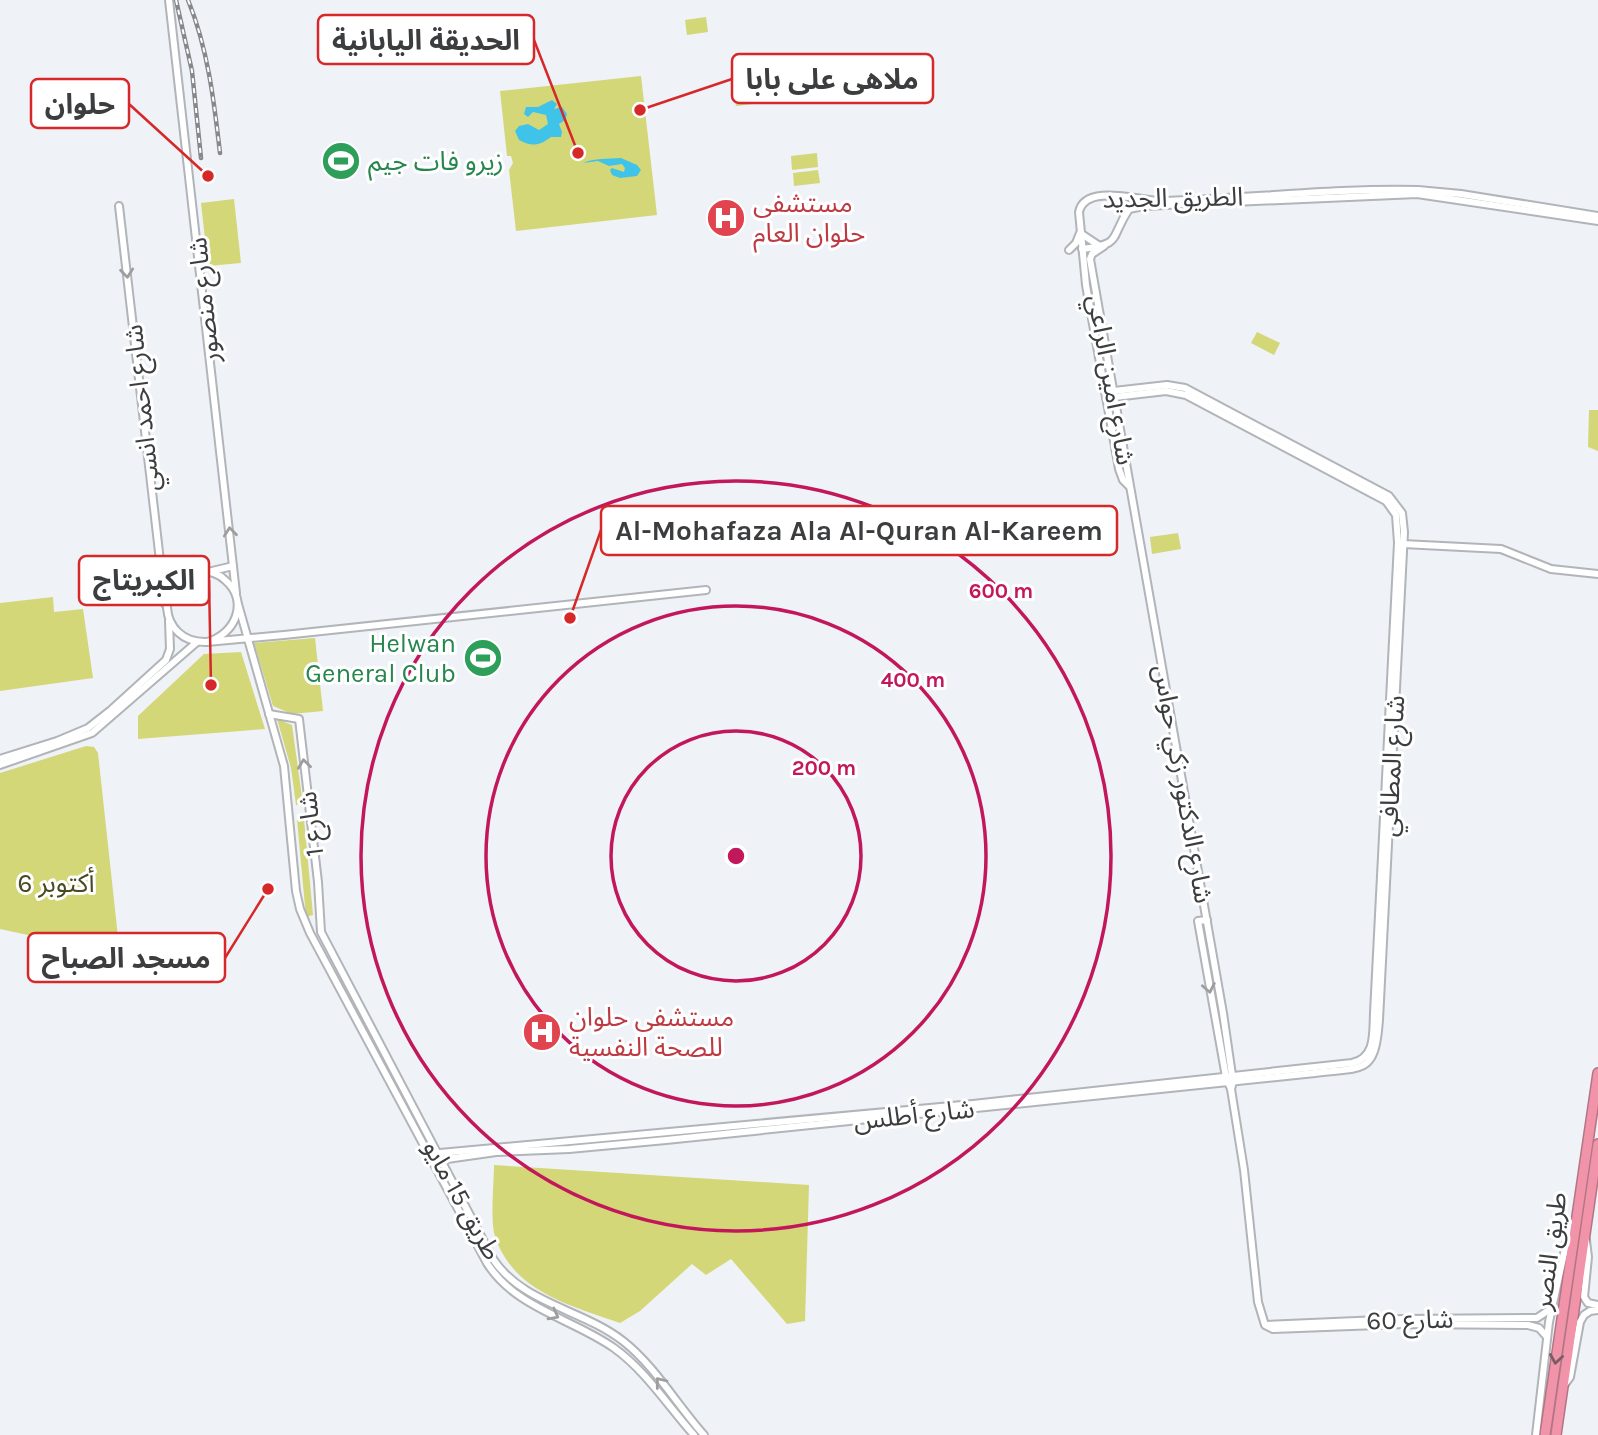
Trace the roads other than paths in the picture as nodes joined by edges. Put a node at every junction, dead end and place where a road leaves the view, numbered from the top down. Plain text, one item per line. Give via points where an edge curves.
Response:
1 (169, 0) edge
2 (1102, 196) junction
3 (119, 206) dead end
4 (1124, 216) junction
5 (1598, 219) edge
6 (1080, 233) junction
7 (1102, 246) junction
8 (1082, 249) junction
9 (1069, 250) dead end
10 (1109, 394) junction
11 (1130, 487) joint
12 (1388, 498) junction
13 (1403, 544) junction
14 (233, 566) junction
15 (208, 572) junction
16 (1598, 574) edge
17 (706, 590) dead end
18 (237, 602) junction
19 (166, 610) junction
20 (169, 619) junction
21 (246, 638) junction
22 (197, 642) junction
23 (207, 642) junction
24 (268, 714) junction
25 (0, 759) edge
26 (0, 765) edge
27 (1207, 920) junction
28 (320, 930) junction
29 (310, 933) junction
30 (1375, 1041) junction
31 (1598, 1073) edge
32 (1230, 1081) junction
33 (1117, 1091) junction
34 (1598, 1144) edge
35 (433, 1153) junction
36 (437, 1161) junction
37 (1577, 1214) junction
38 (1585, 1239) junction
39 (519, 1291) junction
40 (1552, 1308) junction
41 (1598, 1308) edge
42 (1494, 1321) junction
43 (1547, 1337) junction
44 (1563, 1386) junction
45 (694, 1435) edge
46 (704, 1435) edge
47 (1536, 1435) edge
48 (1545, 1435) edge
49 (1556, 1435) edge

14 -> 1 street, شارع منصور
2 - 4 street via 1117,199
2 - 5 street, الطريق الجديد via 1159,201 1418,190
2 - 6 street, الطريق الجديد via 1088,199 1080,207
3 -> 19 street, شارع احمد انسي
4 - 5 street, الطريق الجديد via 1131,208 1143,206 1417,194
4 - 7 street, الطريق الجديد via 1115,238
6 - 7 street
6 - 8 street, الطريق الجديد
6 - 9 street
7 - 8 street, الطريق الجديد
7 - 10 street, شارع امين الراعي via 1090,259
8 - 10 street, شارع امين الراعي
10 - 11 street, شارع امين الراعي via 1119,469
10 - 12 street via 1181,393
11 - 27 street, شارع الدكتور زكي حواس
12 - 13 street, شارع المطافي via 1402,513
12 - 30 street, شارع المطافي via 1396,515 1398,544
13 - 16 street via 1501,549 1545,568
13 - 30 street, شارع المطافي
14 - 15 street
14 - 18 street, شارع منصور
15 - 18 street via 227,581
15 - 19 street via 181,578 170,592
17 - 21 street
18 - 21 street, شارع منصور
18 - 23 street via 230,629
19 - 20 street
20 - 22 street via 179,634
20 - 25 street via 166,660 105,715 71,736
21 - 23 street
21 - 24 street, شارع منصور
22 - 23 street
22 - 26 street via 92,733
28 -> 24 street, شارع 1 via 299,719
24 - 29 street, شارع منصور via 286,774 296,891
27 - 32 street, شارع الدكتور زكي حواس
27 -> 32 street, شارع الدكتور زكي حواس via 1198,921
28 - 29 street
28 - 35 street, طريق 15 مايو
29 - 35 street, طريق 15 مايو
30 - 32 street, شارع أطلس via 1357,1062
31 - 37 highway, طريق النصر
32 - 33 street, شارع أطلس
32 - 42 street, شارع 60 via 1265,1325 1273,1329
33 - 35 street, شارع أطلس
33 - 36 street, شارع أطلس
34 - 38 highway, طريق النصر
35 - 36 street, طريق 15 مايو
36 - 39 street, طريق 15 مايو via 491,1270
37 - 40 street
37 -> 48 highway, طريق النصر
38 - 41 street via 1584,1297
38 - 44 highway, طريق النصر
39 -> 45 street, طريق 15 مايو via 622,1355
46 -> 39 street, طريق 15 مايو via 625,1343 590,1321
40 - 42 street, شارع 60 via 1537,1318
40 - 43 street
41 - 44 street via 1582,1318 1570,1377
42 - 43 street, شارع 60 via 1534,1326
43 - 47 street
44 - 49 highway, طريق النصر

